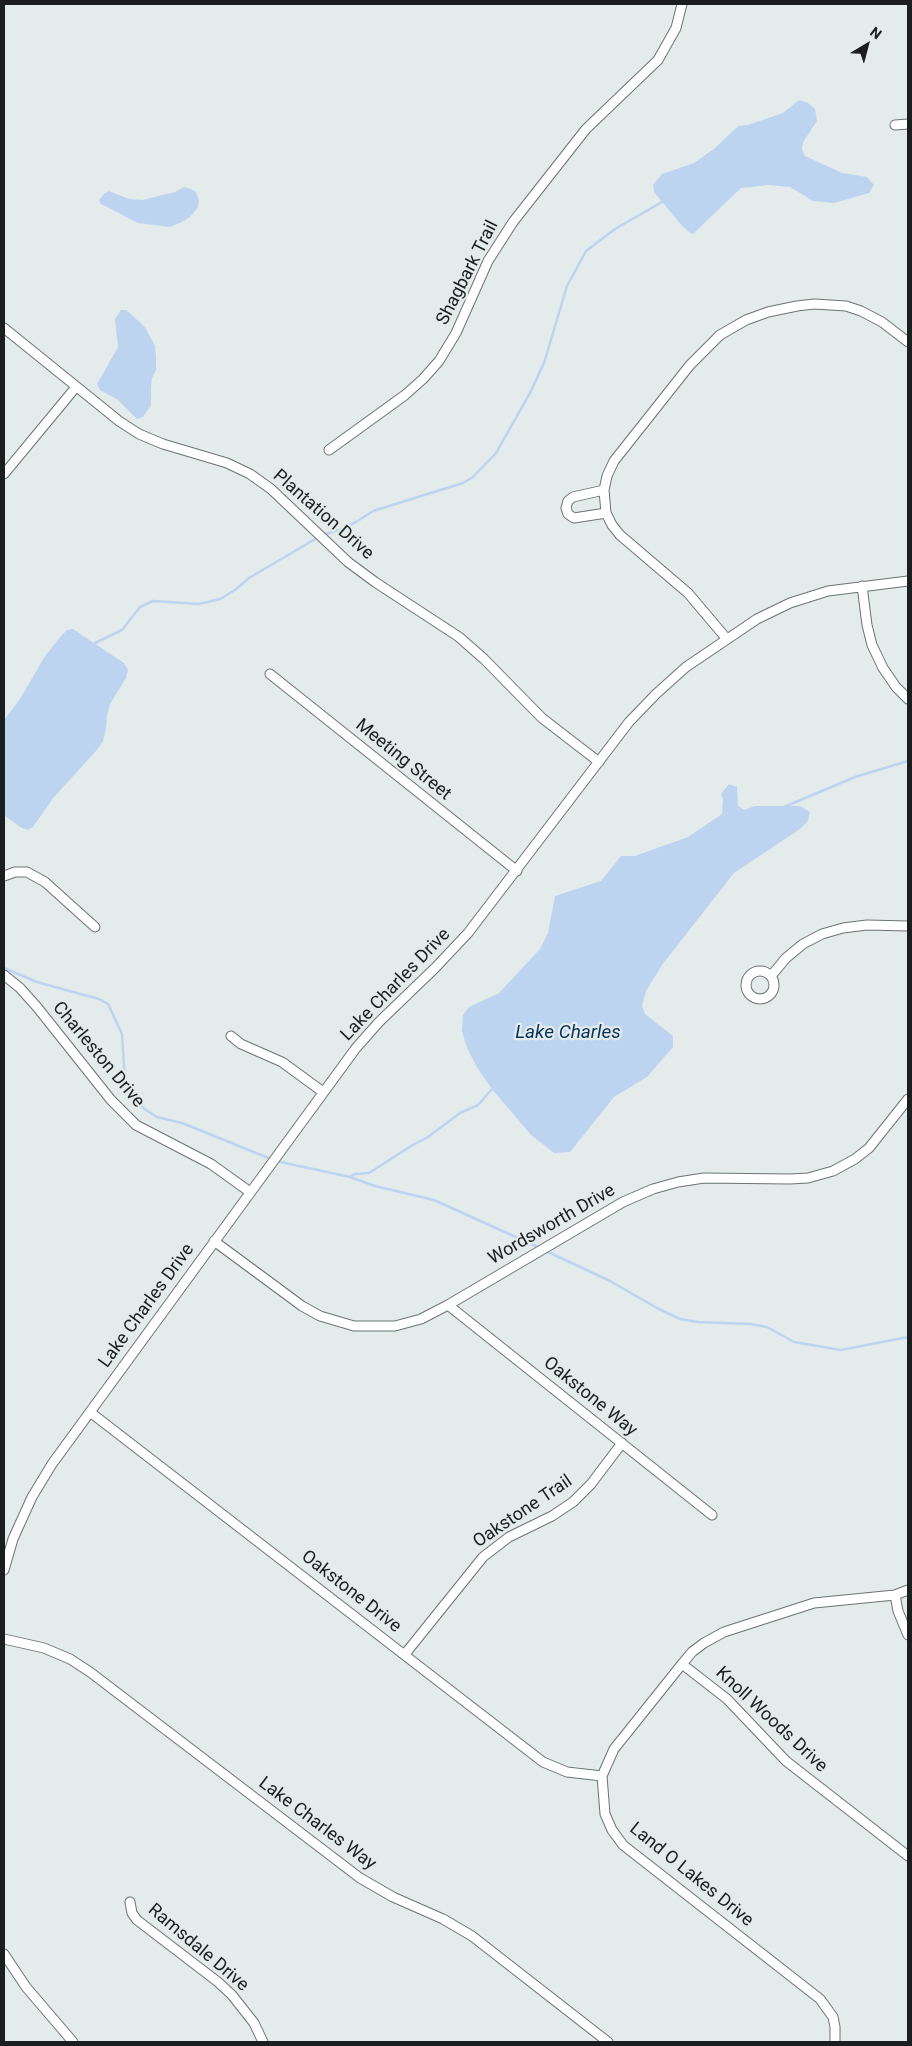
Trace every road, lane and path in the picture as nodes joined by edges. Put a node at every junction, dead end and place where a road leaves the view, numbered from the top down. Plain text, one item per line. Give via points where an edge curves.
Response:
1 (682, 4) edge
2 (908, 124) edge
3 (895, 125) dead end
4 (4, 328) edge
5 (908, 342) edge
6 (76, 387) junction
7 (329, 450) dead end
8 (4, 474) edge
9 (604, 490) junction
10 (606, 513) junction
11 (908, 581) edge
12 (862, 586) junction
13 (726, 638) junction
14 (270, 674) dead end
15 (908, 699) edge
16 (599, 762) junction
17 (516, 870) junction
18 (4, 876) edge
19 (908, 926) edge
20 (95, 927) dead end
21 (4, 975) edge
22 (771, 976) dead end
23 (232, 1036) dead end
24 (323, 1092) junction
25 (908, 1099) edge
26 (250, 1192) junction
27 (214, 1241) junction
28 (448, 1305) junction
29 (90, 1412) junction
30 (622, 1443) junction
31 (712, 1515) dead end
32 (4, 1570) edge
33 (908, 1590) edge
34 (895, 1595) junction
35 (908, 1635) edge
36 (4, 1639) edge
37 (405, 1654) junction
38 (682, 1664) junction
39 (602, 1776) junction
40 (908, 1856) edge
41 (130, 1902) dead end
42 (4, 1954) edge
43 (73, 2042) edge
44 (264, 2042) edge
45 (608, 2042) edge
46 (834, 2042) edge

1 - 7 street, Shagbark Trail via 676,28 664,52 649,71 586,130 513,222 488,261 456,333 439,361 405,394
2 - 3 street
4 - 6 street, Plantation Drive
5 - 9 street via 882,322 846,306 797,306 746,320 720,335 690,365 614,462
6 - 8 street
6 - 16 street, Plantation Drive via 140,434 227,463 271,489 348,562 459,637 542,718
9 - 10 street
9 - 10 street via 573,497 566,508 574,518
10 - 13 street via 620,535 688,593
11 - 12 street, Lake Charles Drive
12 - 13 street, Lake Charles Drive via 790,603
12 - 15 street via 872,645 883,668
13 - 16 street, Lake Charles Drive via 656,694
14 - 17 street, Meeting Street
16 - 17 street, Lake Charles Drive
17 - 24 street, Lake Charles Drive via 468,933 379,1022
18 - 20 street via 27,872 45,882
19 - 22 street via 867,925 822,934 803,944
21 - 26 street, Charleston Drive via 37,1007 111,1100 136,1125 211,1164
23 - 24 street via 241,1044 282,1062
24 - 26 street, Lake Charles Drive
25 - 28 street, Wordsworth Drive via 869,1148 833,1171 790,1179 704,1178 653,1189 623,1202
26 - 27 street, Lake Charles Drive
27 - 28 street, Wordsworth Drive via 302,1306 339,1323 395,1326 421,1319
27 - 29 street, Lake Charles Drive
28 - 30 street, Oakstone Way
29 - 32 street, Lake Charles Drive via 32,1498 13,1539
29 - 37 street, Oakstone Drive
30 - 31 street, Oakstone Way
30 - 37 street, Oakstone Trail via 573,1502 509,1537 483,1557
33 - 34 street, Land O Lakes Drive
34 - 35 street
34 - 38 street, Land O Lakes Drive via 814,1603 743,1625 704,1643
36 - 45 street, Lake Charles Way via 44,1648 90,1672 360,1878 472,1936
37 - 39 street, Oakstone Drive via 544,1762 566,1772
38 - 39 street, Land O Lakes Drive via 614,1749
38 - 40 street, Knoll Woods Drive via 727,1699 786,1761
39 - 46 street, Land O Lakes Drive via 605,1814 623,1845 820,1999 832,2016
41 - 44 street, Ramsdale Drive via 137,1920 232,1995
42 - 43 street via 26,1987

